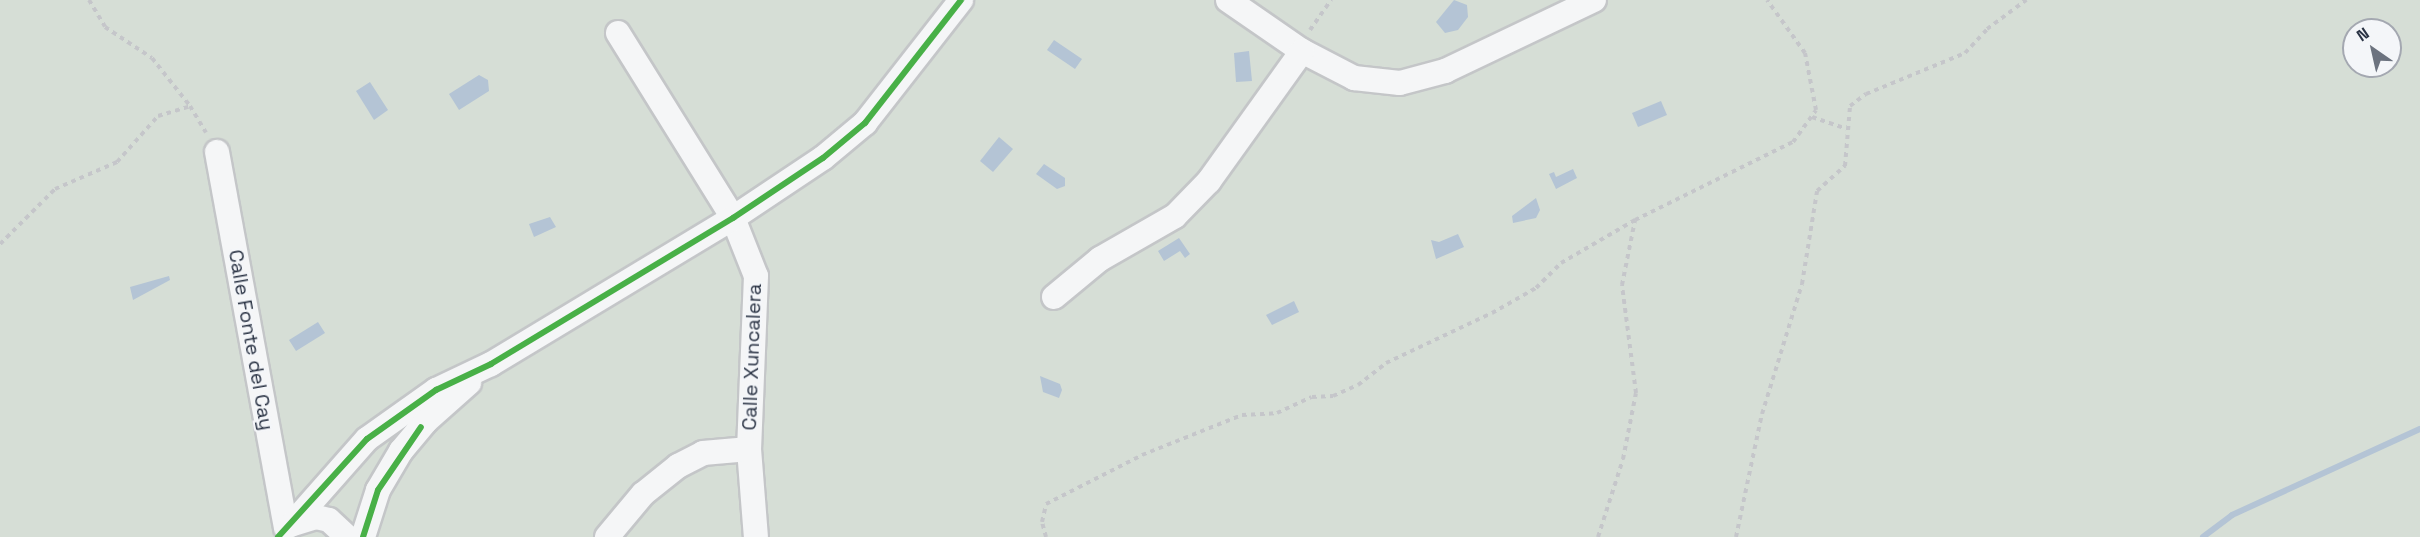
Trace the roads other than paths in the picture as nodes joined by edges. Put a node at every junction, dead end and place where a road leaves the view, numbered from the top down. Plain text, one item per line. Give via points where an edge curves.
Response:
1 (961, 0) edge
2 (1228, 0) edge
3 (1594, 0) edge
4 (618, 33) dead end
5 (1300, 49) junction
6 (217, 152) road end
7 (733, 218) junction
8 (1054, 297) dead end
9 (491, 364) junction
10 (749, 449) junction
11 (285, 530) edge
12 (347, 537) edge
13 (363, 537) edge
14 (607, 537) edge
15 (756, 537) edge

1 - 7 street via 865,123 823,158
2 - 5 street
3 - 5 street via 1444,71 1400,83 1354,78
4 - 7 street, Calle Xuncalera
5 - 8 street via 1209,181 1175,216 1100,260
6 - 11 street, Calle Fonte del Cay
7 - 9 street
7 - 10 street, Calle Xuncalera via 756,276
9 - 11 street via 436,390 367,439
9 - 13 street via 425,422 401,451 378,489
10 - 14 street via 703,453 678,466 643,494
10 - 15 street, Calle Xuncalera
11 - 12 street via 316,517 329,520

